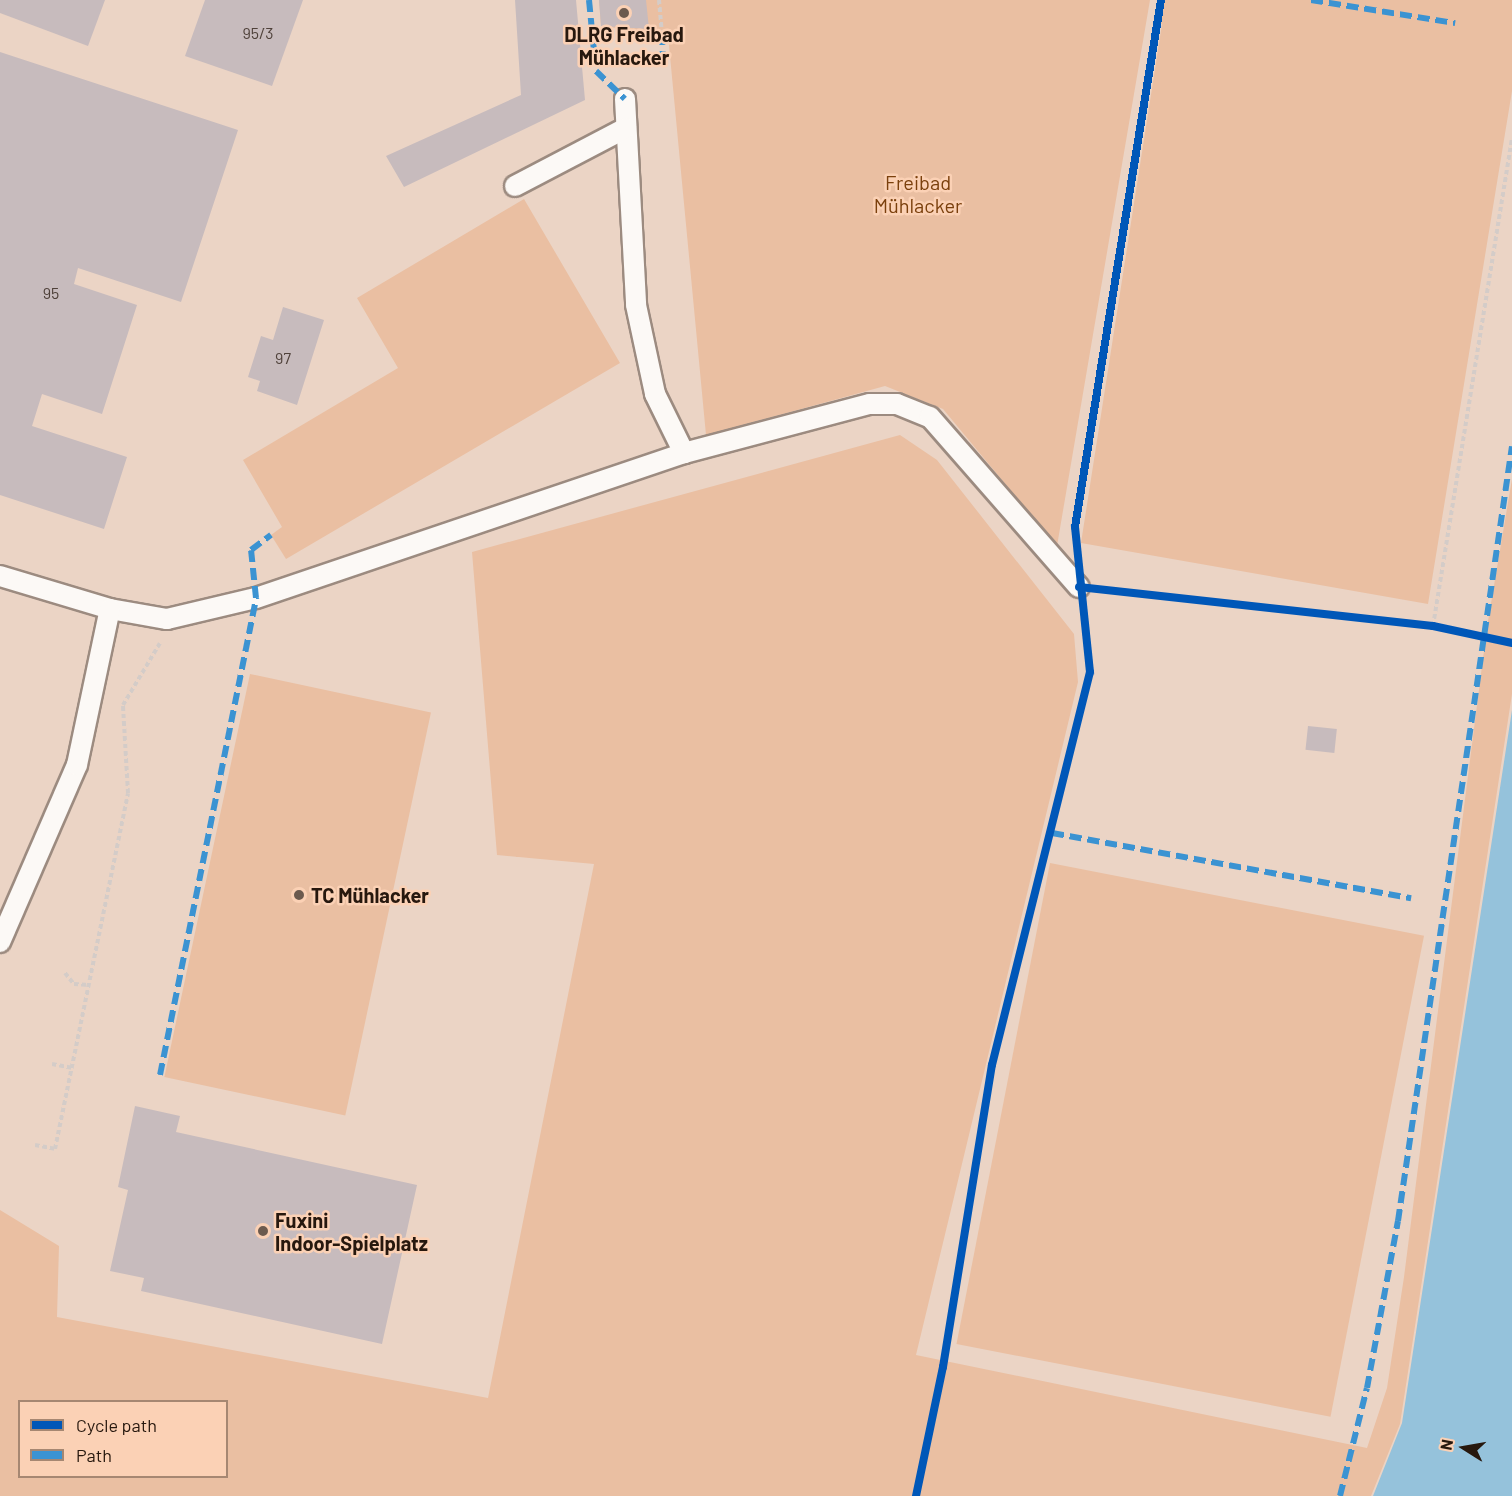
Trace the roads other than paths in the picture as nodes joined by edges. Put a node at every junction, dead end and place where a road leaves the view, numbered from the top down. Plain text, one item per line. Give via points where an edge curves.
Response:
1 (625, 99) dead end
2 (626, 128) junction
3 (515, 186) dead end
4 (684, 453) junction
5 (0, 576) edge
6 (1079, 587) dead end
7 (110, 609) junction
8 (0, 942) edge

1 - 2 lane
2 - 3 lane
2 - 4 lane via 636,305 655,394
4 - 6 lane via 870,404 897,404 930,417
4 - 7 lane via 256,598 166,619
5 - 7 lane
7 - 8 lane via 77,765

